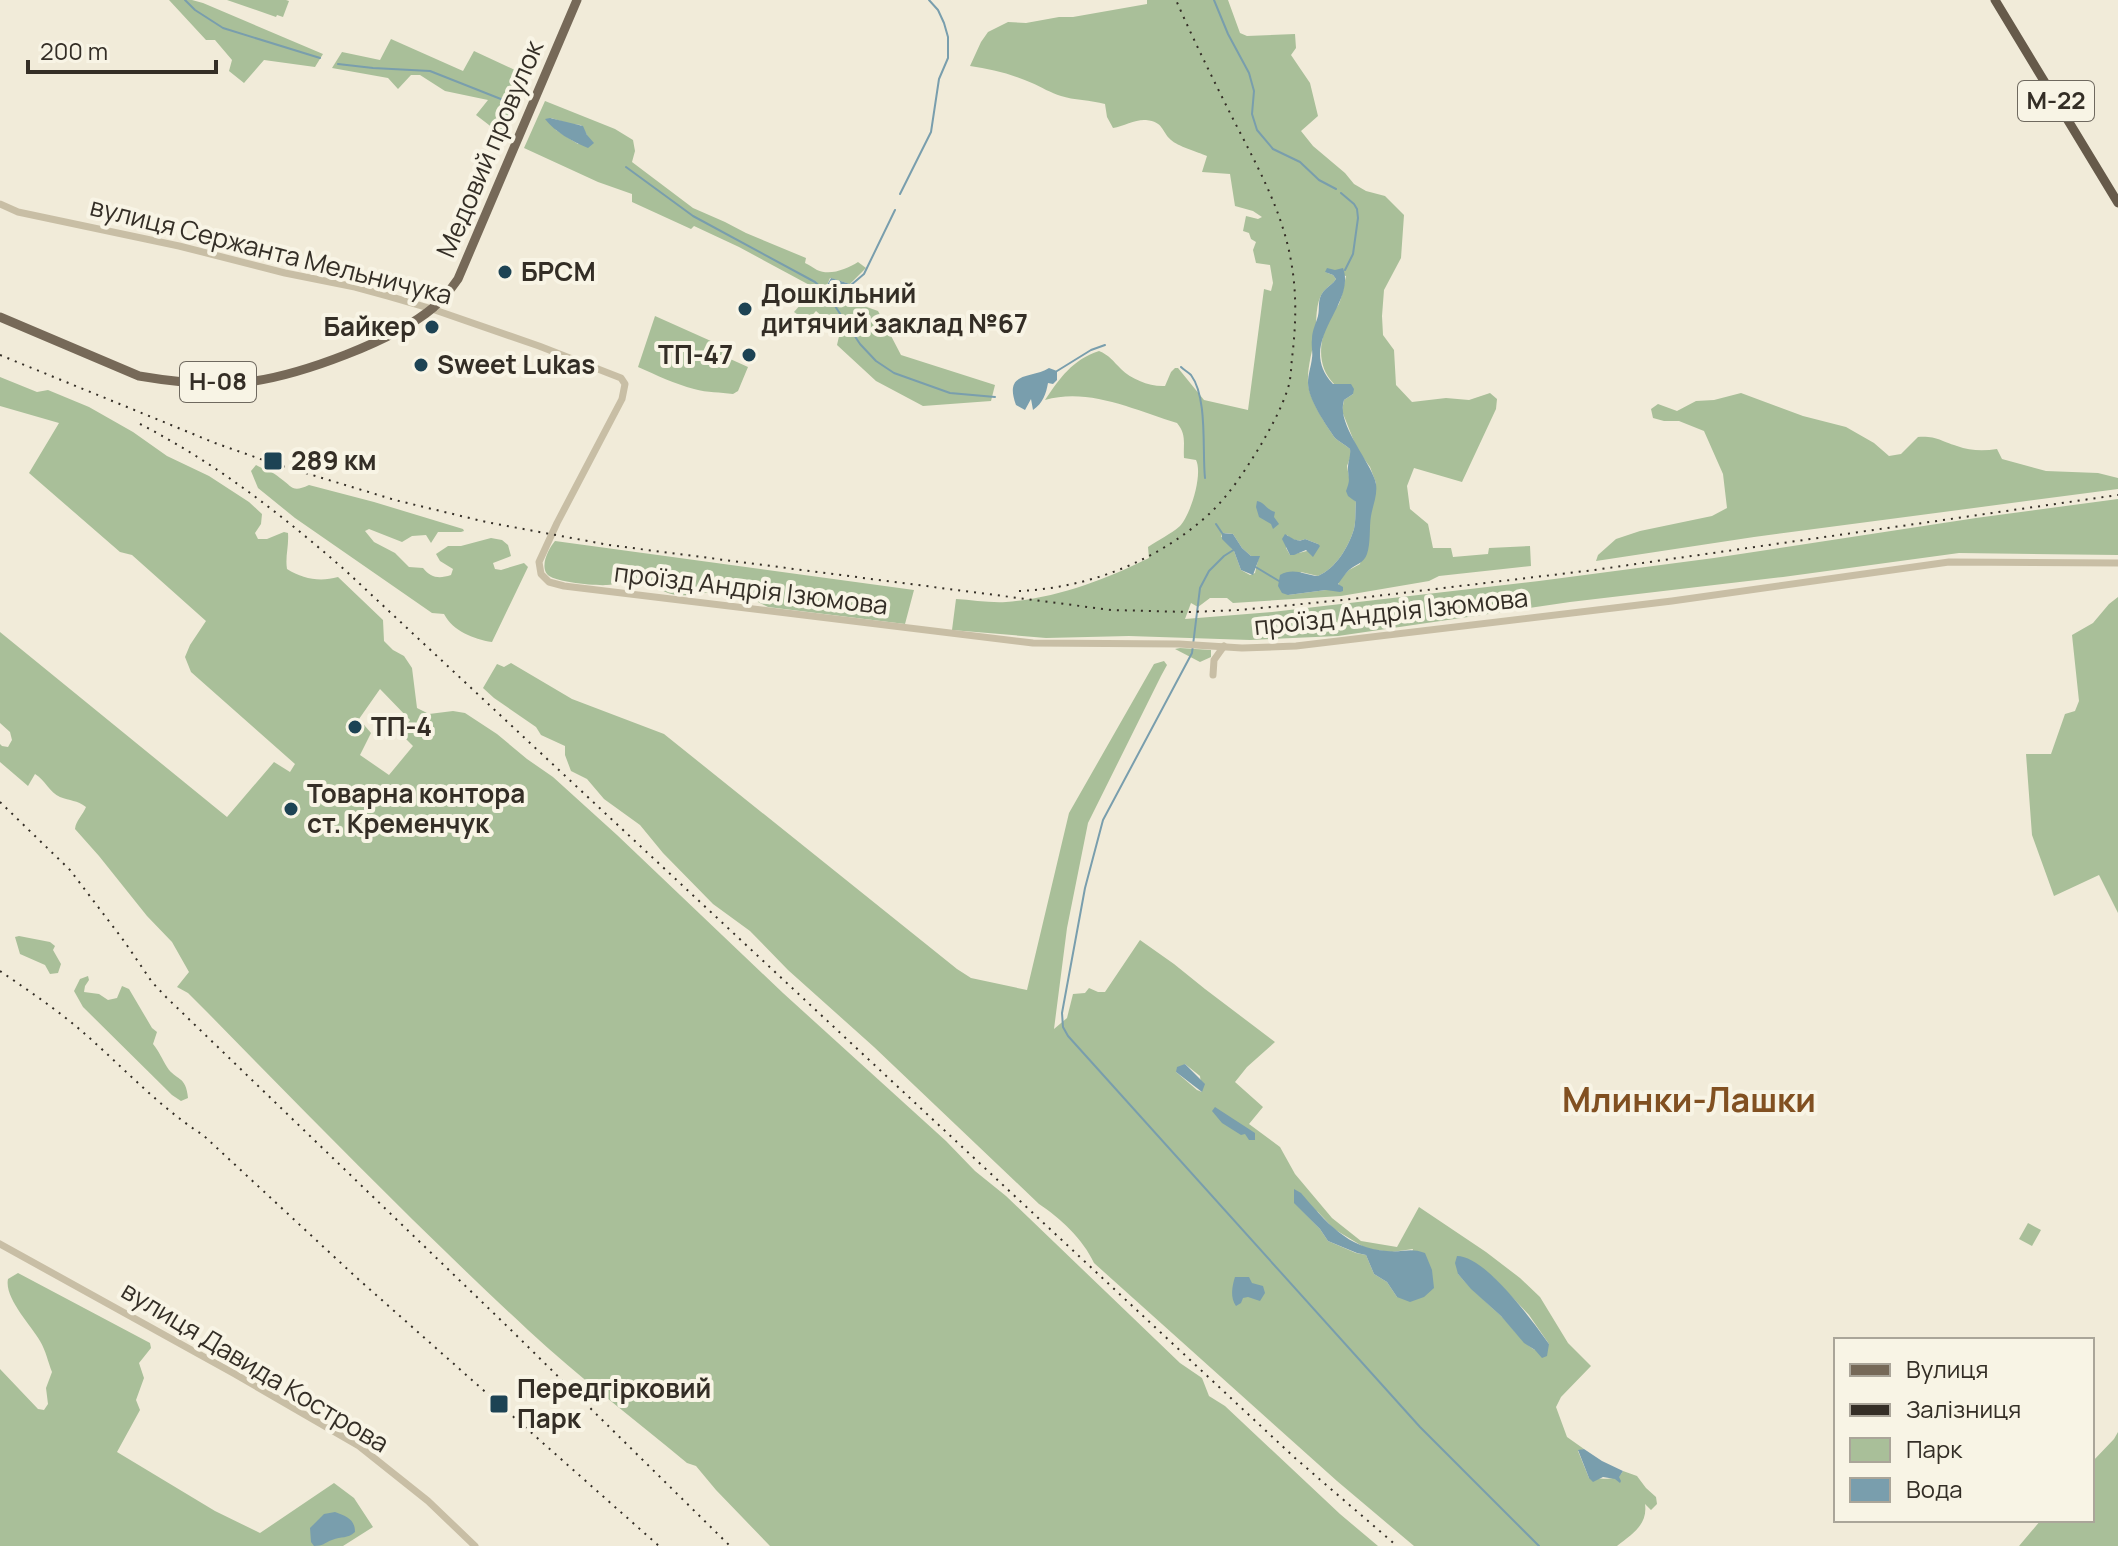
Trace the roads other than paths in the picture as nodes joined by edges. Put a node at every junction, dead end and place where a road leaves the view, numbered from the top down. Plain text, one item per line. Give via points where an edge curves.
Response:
1 (577, 0) edge
2 (1995, 0) edge
3 (2118, 203) edge
4 (0, 204) edge
5 (432, 309) junction
6 (0, 317) edge
7 (539, 562) joint
8 (2118, 563) edge
9 (1224, 646) junction
10 (1213, 675) dead end
11 (0, 1244) edge
12 (475, 1546) edge

1 - 5 main road, Медовий провулок / Н-08 via 458,279
2 - 3 highway, М-22
4 - 5 street, вулиця Сержанта Мельничука
5 - 6 main road, Н-08 via 354,351 274,378 244,382 139,376
5 - 7 street, вулиця Сержанта Мельничука via 539,346 625,384
7 - 9 street, проїзд Андрія Ізюмова via 549,582 652,598 1033,643
8 - 9 street, проїзд Андрія Ізюмова via 1960,561 1353,640
9 - 10 street via 1214,660
11 - 12 street, вулиця Давида Кострова via 359,1446

